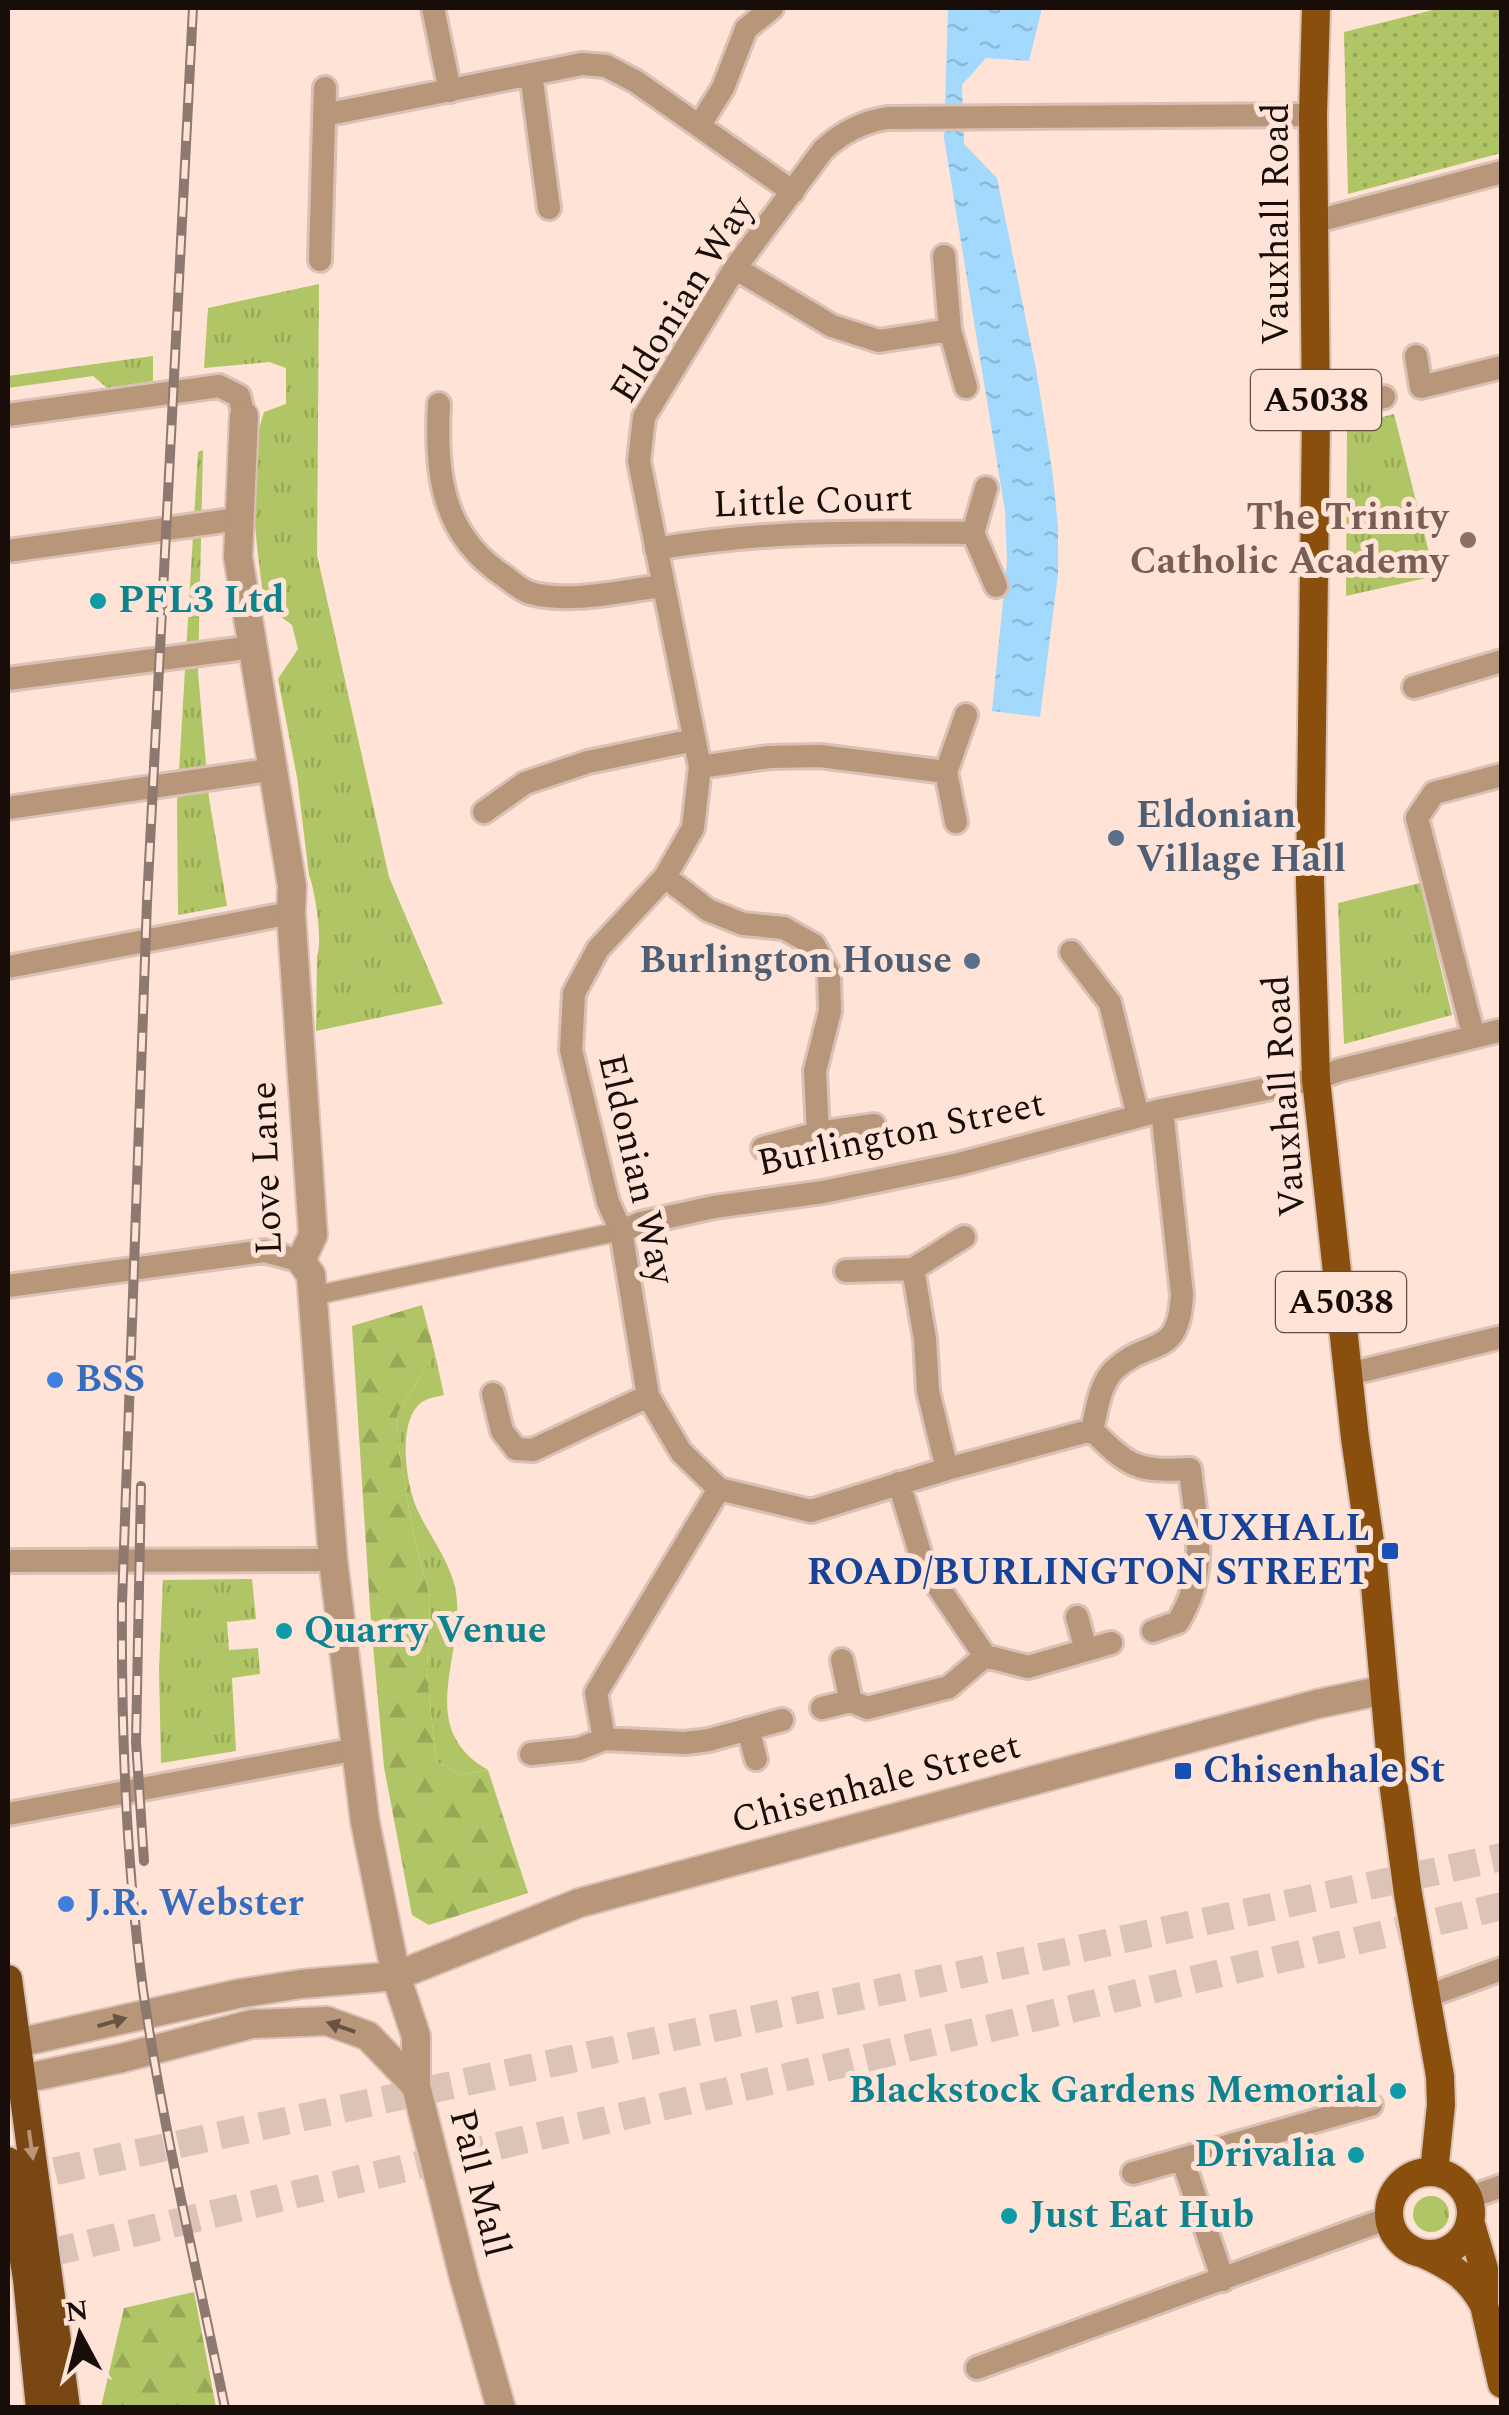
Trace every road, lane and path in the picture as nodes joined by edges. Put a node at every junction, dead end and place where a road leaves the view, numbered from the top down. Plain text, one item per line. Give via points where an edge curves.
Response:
1 (433, 8) edge
2 (1316, 8) edge
3 (761, 11) edge
4 (531, 74) junction
5 (326, 88) dead end
6 (450, 91) junction
7 (324, 115) junction
8 (1313, 115) junction
9 (699, 126) junction
10 (1502, 172) edge
11 (792, 192) junction
12 (549, 208) dead end
13 (1313, 222) junction
14 (944, 256) dead end
15 (320, 260) dead end
16 (735, 268) junction
17 (950, 330) junction
18 (1416, 356) dead end
19 (1502, 366) edge
20 (966, 387) dead end
21 (1384, 397) dead end
22 (438, 404) dead end
23 (8, 415) edge
24 (244, 416) joint
25 (1316, 416) junction
26 (986, 488) dead end
27 (238, 519) junction
28 (974, 533) junction
29 (656, 549) junction
30 (8, 552) edge
31 (662, 586) junction
32 (996, 586) dead end
33 (253, 647) junction
34 (1502, 660) edge
35 (8, 679) edge
36 (1414, 687) dead end
37 (966, 715) dead end
38 (694, 740) junction
39 (700, 767) junction
40 (275, 769) junction
41 (946, 772) junction
42 (1502, 774) edge
43 (8, 808) edge
44 (484, 812) dead end
45 (956, 822) dead end
46 (665, 877) junction
47 (291, 913) junction
48 (1071, 952) dead end
49 (8, 968) edge
50 (1502, 1030) edge
51 (1474, 1037) junction
52 (1316, 1079) junction
53 (1162, 1110) junction
54 (1138, 1116) junction
55 (874, 1126) dead end
56 (818, 1133) junction
57 (763, 1148) dead end
58 (622, 1231) junction
59 (964, 1238) dead end
60 (301, 1261) junction
61 (914, 1270) junction
62 (846, 1271) dead end
63 (8, 1286) edge
64 (312, 1296) junction
65 (1502, 1337) edge
66 (1349, 1374) junction
67 (493, 1394) dead end
68 (648, 1396) junction
69 (1092, 1430) junction
70 (947, 1469) junction
71 (899, 1483) junction
72 (720, 1489) junction
73 (333, 1560) junction
74 (8, 1561) edge
75 (1078, 1617) dead end
76 (1154, 1632) dead end
77 (1111, 1643) dead end
78 (1086, 1650) junction
79 (984, 1656) junction
80 (842, 1660) dead end
81 (1384, 1690) junction
82 (851, 1701) junction
83 (822, 1708) dead end
84 (782, 1720) dead end
85 (748, 1729) junction
86 (604, 1739) junction
87 (356, 1750) junction
88 (531, 1754) dead end
89 (756, 1758) dead end
90 (8, 1814) edge
91 (1502, 1969) edge
92 (396, 1976) junction
93 (8, 1979) edge
94 (301, 1984) junction
95 (1428, 1996) junction
96 (252, 2024) junction
97 (17, 2043) junction
98 (22, 2079) junction
99 (416, 2086) junction
100 (1371, 2105) dead end
101 (8, 2161) edge
102 (1183, 2161) junction
103 (1434, 2172) junction
104 (1133, 2173) dead end
105 (1502, 2186) edge
106 (1470, 2210) junction
107 (1388, 2218) junction
108 (1424, 2254) junction
109 (1224, 2280) junction
110 (1484, 2305) junction
111 (45, 2330) junction
112 (977, 2368) dead end
113 (1502, 2384) edge
114 (40, 2408) edge
115 (66, 2408) edge
116 (501, 2408) edge

1 - 6 street
2 - 8 main road, Vauxhall Road / A5038
3 - 9 street
4 - 6 street
4 - 9 street via 606,66
4 - 12 street
5 - 7 street
6 - 7 street
7 - 15 street
8 - 11 street, Eldonian Way via 887,118 869,121 824,150
8 - 13 main road, Vauxhall Road / A5038
9 - 11 street
10 - 13 street
11 - 16 street, Eldonian Way
13 - 25 main road, Vauxhall Road / A5038
14 - 17 street
16 - 17 street via 832,326 880,341
16 - 29 street, Eldonian Way via 644,417 639,461
17 - 20 street
18 - 19 street via 1421,387
21 - 25 street
22 - 31 street via 436,444 446,508 478,559 528,592 582,596
23 - 24 street via 219,386 239,396
24 - 27 street, Love Lane
25 - 52 main road, Vauxhall Road / A5038 via 1310,882
26 - 28 street
27 - 30 street
27 - 33 street, Love Lane
28 - 29 street, Little Court via 792,532
28 - 32 street
29 - 31 street, Eldonian Way
31 - 38 street, Eldonian Way
33 - 35 street
33 - 40 street, Love Lane
34 - 36 street
37 - 41 street
38 - 39 street, Eldonian Way
38 - 44 street via 525,783
39 - 41 street via 820,756
39 - 46 street, Eldonian Way via 693,828
40 - 43 street
40 - 47 street, Love Lane
41 - 45 street
42 - 51 street via 1434,794 1416,818
46 - 56 street via 708,910 744,924 784,928 814,945 829,974 830,1011 815,1072
46 - 58 street, Eldonian Way via 598,950 574,993 570,1050 608,1202
47 - 49 street
47 - 60 street, Love Lane via 313,1235
48 - 54 street via 1110,1004
50 - 51 street, Burlington Street
51 - 52 street, Burlington Street
52 - 53 street, Burlington Street
52 - 66 main road, Vauxhall Road / A5038
53 - 54 street, Burlington Street
53 - 69 street via 1181,1321 1162,1345 1112,1372
54 - 58 street, Burlington Street via 959,1164 714,1207
55 - 56 street
56 - 57 street
58 - 64 street, Burlington Street
58 - 68 street, Eldonian Way
59 - 61 street
60 - 63 street via 264,1251
60 - 64 street, Love Lane via 312,1275
61 - 62 street
61 - 70 street via 928,1392
64 - 73 street, Love Lane
65 - 66 street
66 - 81 main road, Vauxhall Road / A5038
67 - 68 street via 502,1431 516,1449 533,1450
68 - 72 street, Eldonian Way via 681,1452
69 - 70 street, Eldonian Way
69 - 76 street via 1140,1468 1190,1469 1200,1563 1196,1585 1178,1622
70 - 71 street, Eldonian Way
71 - 72 street, Eldonian Way via 811,1511
71 - 79 street via 924,1566
72 - 86 street via 596,1693
73 - 74 street
73 - 87 street, Love Lane
75 - 78 street
77 - 78 street
78 - 79 street via 1028,1667
79 - 82 street via 949,1687 866,1708
80 - 82 street
81 - 92 street, Chisenhale Street via 580,1903
81 - 95 main road, Vauxhall Road / A5038 via 1402,1851
82 - 83 street
84 - 85 street
85 - 86 street via 685,1743
85 - 89 street
86 - 88 street
87 - 90 street
87 - 92 street, Love Lane
91 - 95 street
92 - 94 street, Chisenhale Street
92 - 99 street, Pall Mall via 416,2036
93 - 97 highway
94 - 96 street
97 -> 94 street, Chisenhale Street
95 - 103 main road, Vauxhall Road / A5038 via 1441,2090
96 - 98 street
99 -> 96 street via 368,2036 328,2020
97 - 98 highway
98 -> 111 highway
99 - 116 street, Pall Mall
100 - 102 street
101 - 111 highway
102 - 104 street
102 - 109 street
103 - 106 main road via 1454,2180
103 - 107 main road via 1399,2186
105 - 106 street
106 - 108 main road via 1465,2234 1448,2250
106 - 110 main road via 1484,2268
107 - 108 main road via 1400,2242
107 - 109 street
108 - 110 main road via 1460,2272
109 - 112 street
110 - 113 main road
111 - 114 highway
111 - 115 highway

